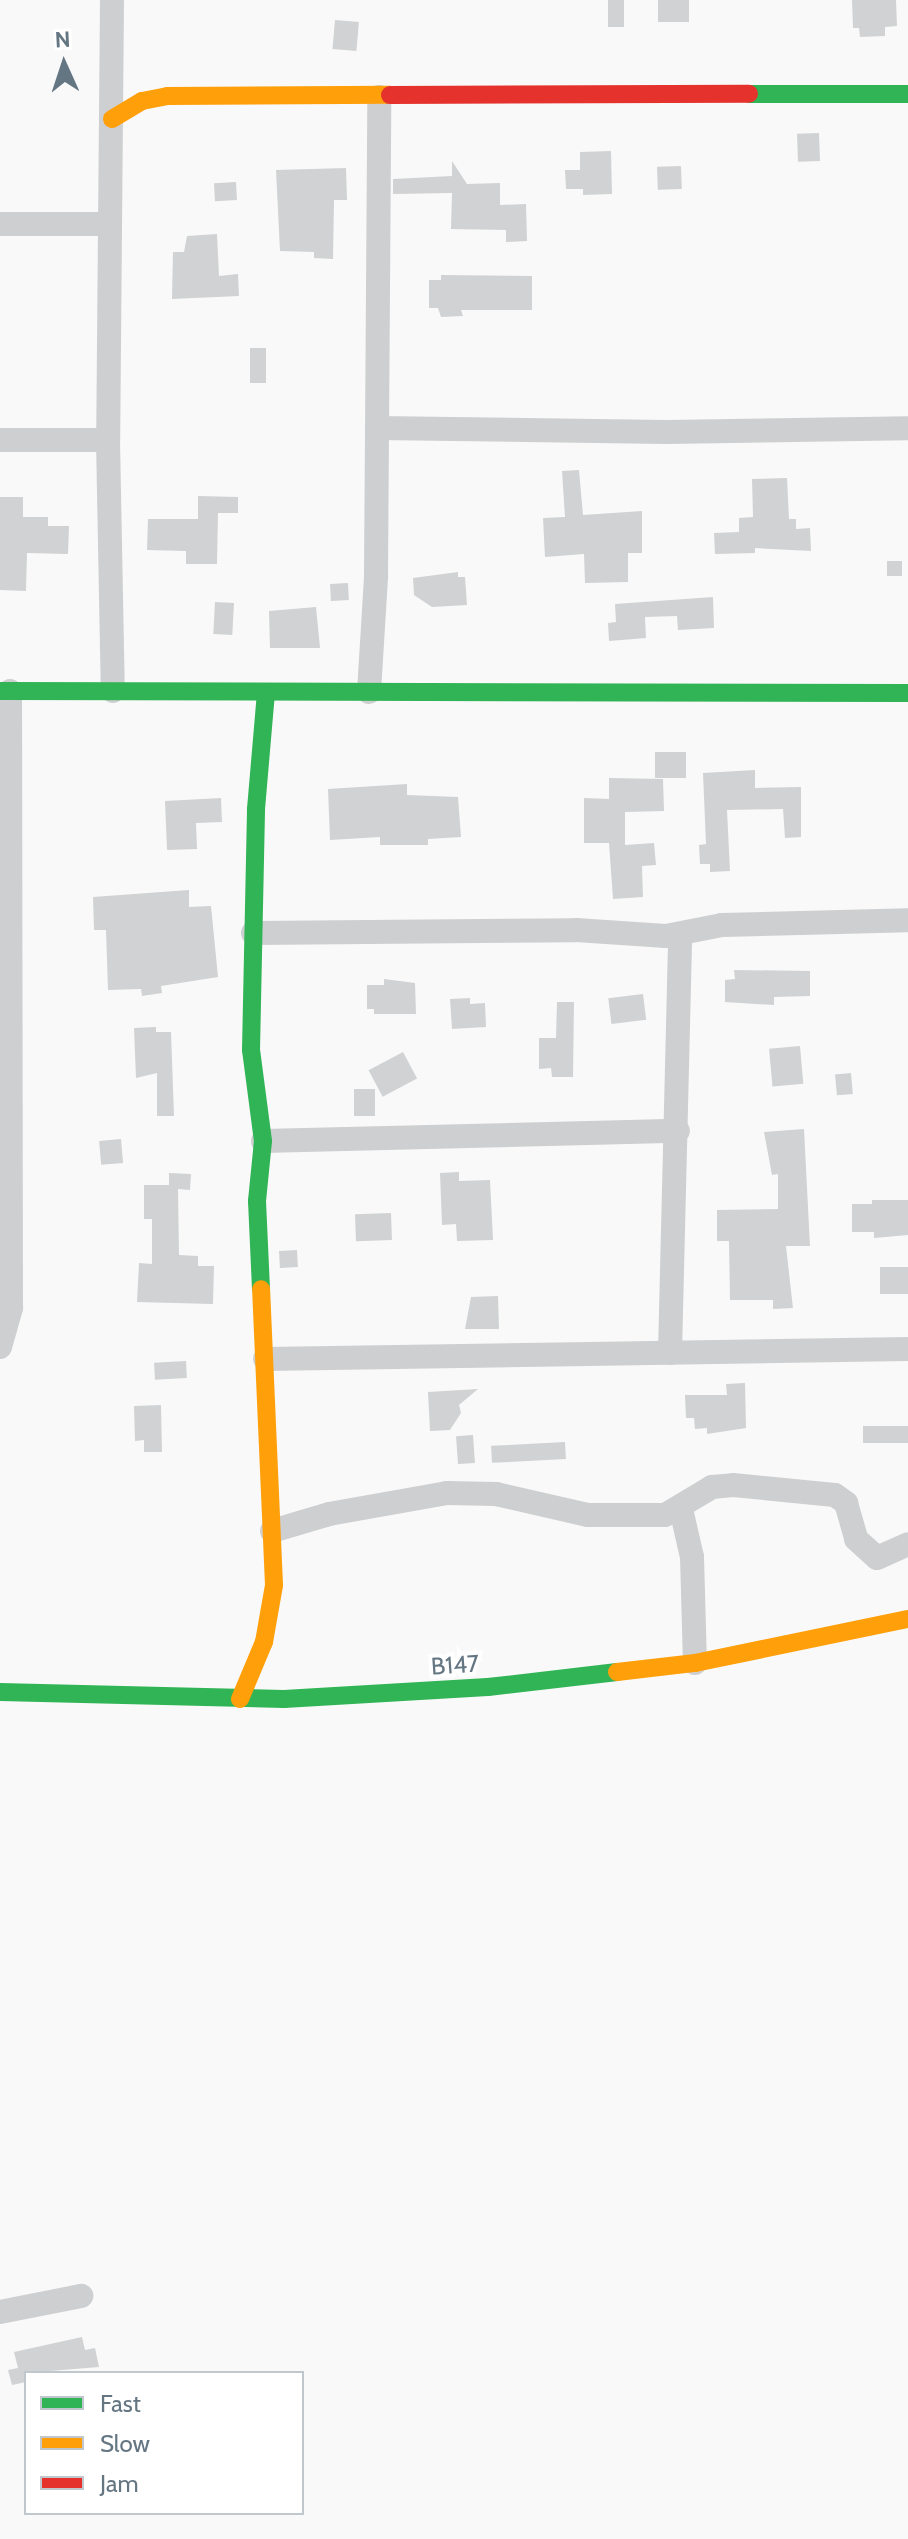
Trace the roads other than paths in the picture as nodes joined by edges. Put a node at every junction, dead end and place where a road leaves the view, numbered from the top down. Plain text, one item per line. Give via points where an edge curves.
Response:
1 (112, 0) edge
2 (908, 94) edge
3 (379, 97) junction
4 (112, 119) junction
5 (0, 224) edge
6 (108, 224) junction
7 (377, 428) junction
8 (908, 428) edge
9 (0, 440) edge
10 (108, 440) junction
11 (5, 691) edge
12 (113, 691) junction
13 (266, 692) junction
14 (369, 692) junction
15 (908, 693) edge
16 (908, 920) edge
17 (253, 933) junction
18 (680, 934) junction
19 (678, 1131) junction
20 (263, 1141) junction
21 (0, 1347) edge
22 (908, 1349) edge
23 (670, 1353) junction
24 (265, 1359) junction
25 (681, 1509) junction
26 (272, 1531) junction
27 (908, 1544) edge
28 (908, 1619) edge
29 (695, 1663) junction
30 (0, 1692) edge
31 (240, 1699) junction
32 (81, 2296) dead end
33 (0, 2312) edge

1 - 4 street
2 - 3 street
3 - 4 street via 167,96 142,101
3 - 7 street
4 - 6 street
5 - 6 street
6 - 10 street
7 - 8 street
7 - 14 street via 376,611
9 - 10 street
10 - 12 street
11 - 12 street
11 - 21 street via 11,1308
12 - 13 street
13 - 14 street
13 - 17 street
14 - 15 street
16 - 18 street via 722,925
17 - 18 street
17 - 20 street via 252,1059
18 - 19 street
19 - 20 street
19 - 23 street
20 - 24 street via 257,1201
22 - 23 street
23 - 24 street
24 - 26 street
25 - 26 street via 665,1515 588,1515 496,1494 447,1493 329,1514
25 - 27 street via 712,1487 826,1492 846,1503 865,1551 888,1557
25 - 29 street via 692,1557
26 - 31 street via 268,1625
28 - 29 street, B147 / B147
29 - 31 street, B147 / B147 via 488,1687
30 - 31 street, B147 / B147
32 - 33 street

